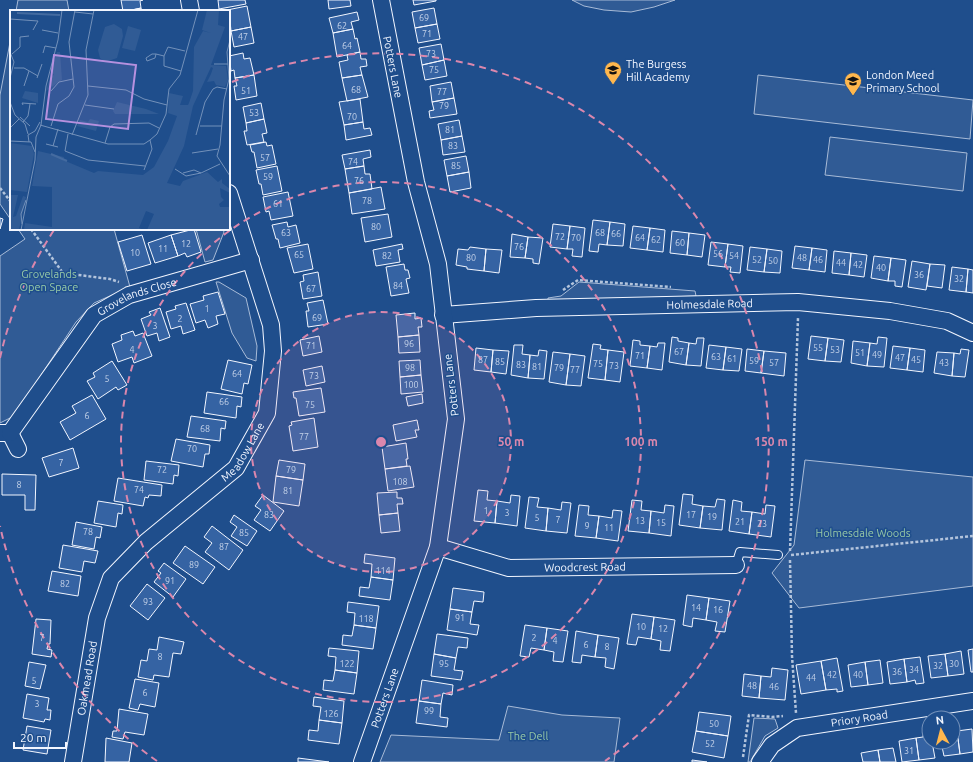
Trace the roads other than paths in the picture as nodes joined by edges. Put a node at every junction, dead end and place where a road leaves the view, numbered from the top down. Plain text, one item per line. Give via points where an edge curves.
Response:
1 (189, 0) edge
2 (380, 0) edge
3 (191, 10) edge
4 (230, 196) edge
5 (251, 260) junction
6 (443, 315) junction
7 (973, 334) edge
8 (5, 433) edge
9 (18, 449) dead end
10 (438, 547) junction
11 (778, 555) road end
12 (736, 565) joint
13 (97, 618) joint
14 (973, 701) edge
15 (73, 762) edge
16 (362, 762) edge
17 (760, 762) edge

1 - 3 street
2 - 6 street, Potters Lane via 416,182 438,264
4 - 5 street, Meadow Lane
5 - 8 street, Grovelands Close via 130,295 94,314
5 - 13 street, Meadow Lane via 271,325 273,351 267,413 236,468 146,542 111,578
6 - 7 street, Holmesdale Road via 536,308 798,302 890,311 947,321
6 - 10 street, Potters Lane via 456,419
8 - 9 street
10 - 12 street, Woodcrest Road via 509,568
10 - 16 street, Potters Lane
11 - 12 lane via 740,552
13 - 15 street, Oakmead Road
14 - 17 street, Priory Road via 796,721 772,745

